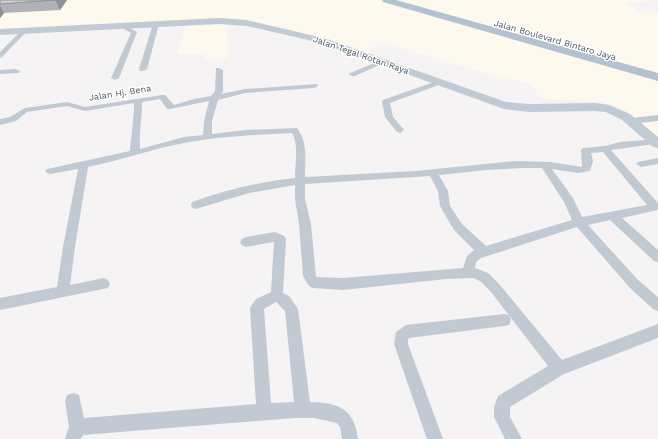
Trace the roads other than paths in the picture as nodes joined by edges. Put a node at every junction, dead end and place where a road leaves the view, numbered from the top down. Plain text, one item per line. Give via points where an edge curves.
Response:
1 (386, 0) edge
2 (408, 1) edge
3 (449, 12) junction
4 (156, 24) junction
5 (124, 26) junction
6 (24, 30) junction
7 (0, 32) edge
8 (0, 56) edge
9 (384, 61) junction
10 (143, 69) dead end
11 (658, 69) edge
12 (219, 70) dead end
13 (16, 71) dead end
14 (0, 72) edge
15 (352, 74) dead end
16 (658, 77) edge
17 (115, 78) dead end
18 (440, 83) junction
19 (314, 86) dead end
20 (214, 98) junction
21 (138, 101) junction
22 (658, 118) edge
23 (631, 121) junction
24 (0, 122) edge
25 (400, 130) dead end
26 (207, 137) junction
27 (656, 143) edge
28 (606, 149) junction
29 (135, 152) junction
30 (658, 160) edge
31 (84, 164) junction
32 (641, 164) dead end
33 (545, 166) junction
34 (50, 171) dead end
35 (433, 173) junction
36 (301, 181) junction
37 (196, 205) dead end
38 (612, 216) junction
39 (579, 222) junction
40 (246, 242) dead end
41 (484, 252) junction
42 (658, 258) edge
43 (469, 273) junction
44 (104, 284) dead end
45 (63, 292) junction
46 (276, 296) junction
47 (0, 304) edge
48 (658, 305) edge
49 (504, 320) dead end
50 (658, 332) edge
51 (559, 368) junction
52 (73, 401) dead end
53 (303, 410) junction
54 (264, 412) junction
55 (75, 433) edge
56 (350, 439) edge
57 (435, 439) edge
58 (514, 439) edge

1 - 3 main road, Jalan Boulevard Bintaro Jaya
2 - 3 main road, Jalan Boulevard Bintaro Jaya
3 - 11 main road, Jalan Boulevard Bintaro Jaya
3 - 16 main road, Jalan Boulevard Bintaro Jaya
4 - 5 main road, Jalan Tegal Rotan Raya
4 - 9 main road, Jalan Tegal Rotan Raya via 219,21 247,23 324,41
4 - 10 street
5 - 6 main road, Jalan Tegal Rotan Raya
5 - 17 street via 134,32
6 - 7 main road, Jalan Tegal Rotan Raya
6 - 8 street
9 - 15 street
9 - 18 main road, Jalan Tegal Rotan Raya
12 - 20 street via 219,91
13 - 14 street
18 - 23 main road, Jalan Tegal Rotan Raya via 504,105 529,108 595,107 614,111
18 - 25 street via 386,102 389,117
19 - 20 street, Jalan Hj. Bena via 244,91
20 - 21 street, Jalan Hj. Bena via 174,107 170,107 161,97
20 - 26 street
21 - 24 street, Jalan Hj. Bena via 85,109 67,104 25,110 13,119
21 - 29 street
22 - 23 street
23 - 27 main road, Jalan Tegal Rotan Raya
26 - 29 street
26 - 36 street via 294,130 300,143
27 - 28 street via 620,145
28 - 33 street via 586,150 587,169 580,172 566,167
28 - 38 street via 655,207
29 - 31 street
30 - 32 street
31 - 34 street
31 - 45 street
33 - 35 street via 509,165
33 - 39 street via 569,201
35 - 36 street
35 - 41 street via 443,191 445,206 452,218
36 - 37 street via 247,189
36 - 43 street via 300,199 306,224 309,276 313,282 343,284
38 - 39 street
38 - 42 street
39 - 41 street
39 - 48 street via 629,279
40 - 46 street via 275,237 280,239
41 - 43 street via 472,256
43 - 51 street via 484,277 495,288
44 - 45 street
45 - 47 street
46 - 53 street via 284,300 291,309
46 - 54 street via 261,302 257,308
49 - 57 street via 406,332 401,336 401,344
50 - 51 street
51 - 58 street via 504,402 501,415
52 - 55 street
53 - 54 street
53 - 56 street via 340,416 346,420
54 - 55 street

